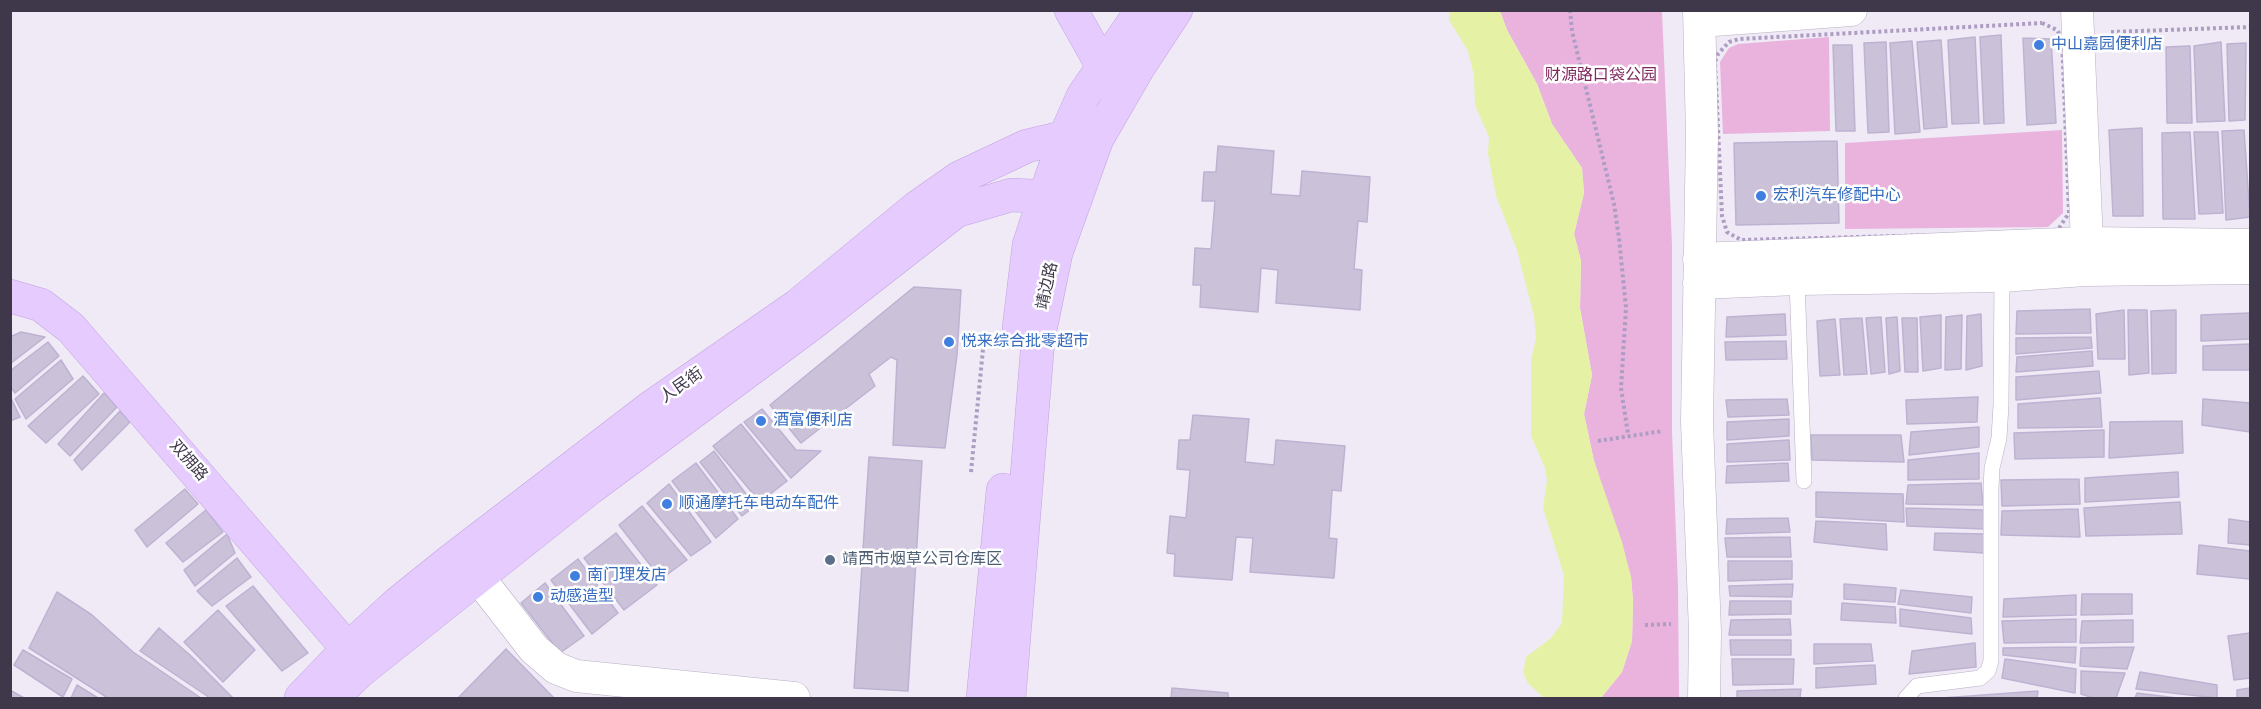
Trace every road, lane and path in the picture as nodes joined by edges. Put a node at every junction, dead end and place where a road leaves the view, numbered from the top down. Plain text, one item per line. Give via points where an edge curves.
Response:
1 (1071, 10) edge
2 (1142, 10) edge
3 (1176, 10) edge
4 (1570, 10) edge
5 (1851, 10) edge
6 (2077, 10) edge
7 (1699, 16) edge
8 (2250, 27) edge
9 (2107, 34) dead end
10 (1103, 67) junction
11 (1065, 137) junction
12 (1097, 139) junction
13 (1061, 196) junction
14 (2069, 213) joint
15 (2086, 243) junction
16 (2250, 245) edge
17 (2250, 268) edge
18 (1699, 271) junction
19 (2002, 276) junction
20 (1797, 279) junction
21 (10, 296) edge
22 (985, 333) dead end
23 (1669, 431) dead end
24 (1628, 434) junction
25 (1598, 441) dead end
26 (971, 479) dead end
27 (1804, 481) dead end
28 (478, 577) junction
29 (1676, 624) dead end
30 (1645, 625) dead end
31 (348, 649) junction
32 (643, 691) edge
33 (301, 699) edge
34 (332, 699) edge
35 (794, 699) edge
36 (983, 699) edge
37 (1009, 699) edge
38 (1704, 699) edge
39 (1906, 699) edge

1 - 10 main road
2 - 10 main road, 靖边路
3 - 12 main road, 靖边路
4 - 24 path via 1619,238 1626,308 1621,388
5 - 7 street
6 - 15 street
7 - 18 street
8 - 9 path via 2115,30
10 - 11 main road, 靖边路 via 1083,96
11 - 12 main road, 人民街
11 - 13 main road, 靖边路
11 - 31 main road, 人民街 via 1000,157 959,178 916,208 797,306 572,466 398,603
12 - 13 main road, 靖边路
13 - 28 main road, 人民街 via 1011,195 956,211
13 - 36 main road, 靖边路 via 1029,245
13 - 37 main road, 靖边路 via 1056,253 1038,340
14 - 14 path via 2052,232 1741,240 1733,237 1722,216 1715,62 1718,54 1739,39 2042,23 2051,26 2062,39
15 - 16 street
15 - 18 street
17 - 19 street via 2084,270
18 - 20 street
18 - 38 street via 1697,422
19 - 20 street
19 - 39 lane via 2001,405 1991,488 1991,661 1980,678 1917,686
20 - 27 lane
21 - 31 main road, 双拥路 via 41,305 70,328
22 - 26 path
23 - 24 path
24 - 25 path
28 - 32 street via 534,649 556,668
28 - 34 main road, 人民街 via 360,671
29 - 30 path
31 - 33 main road, 人民街
32 - 35 street

